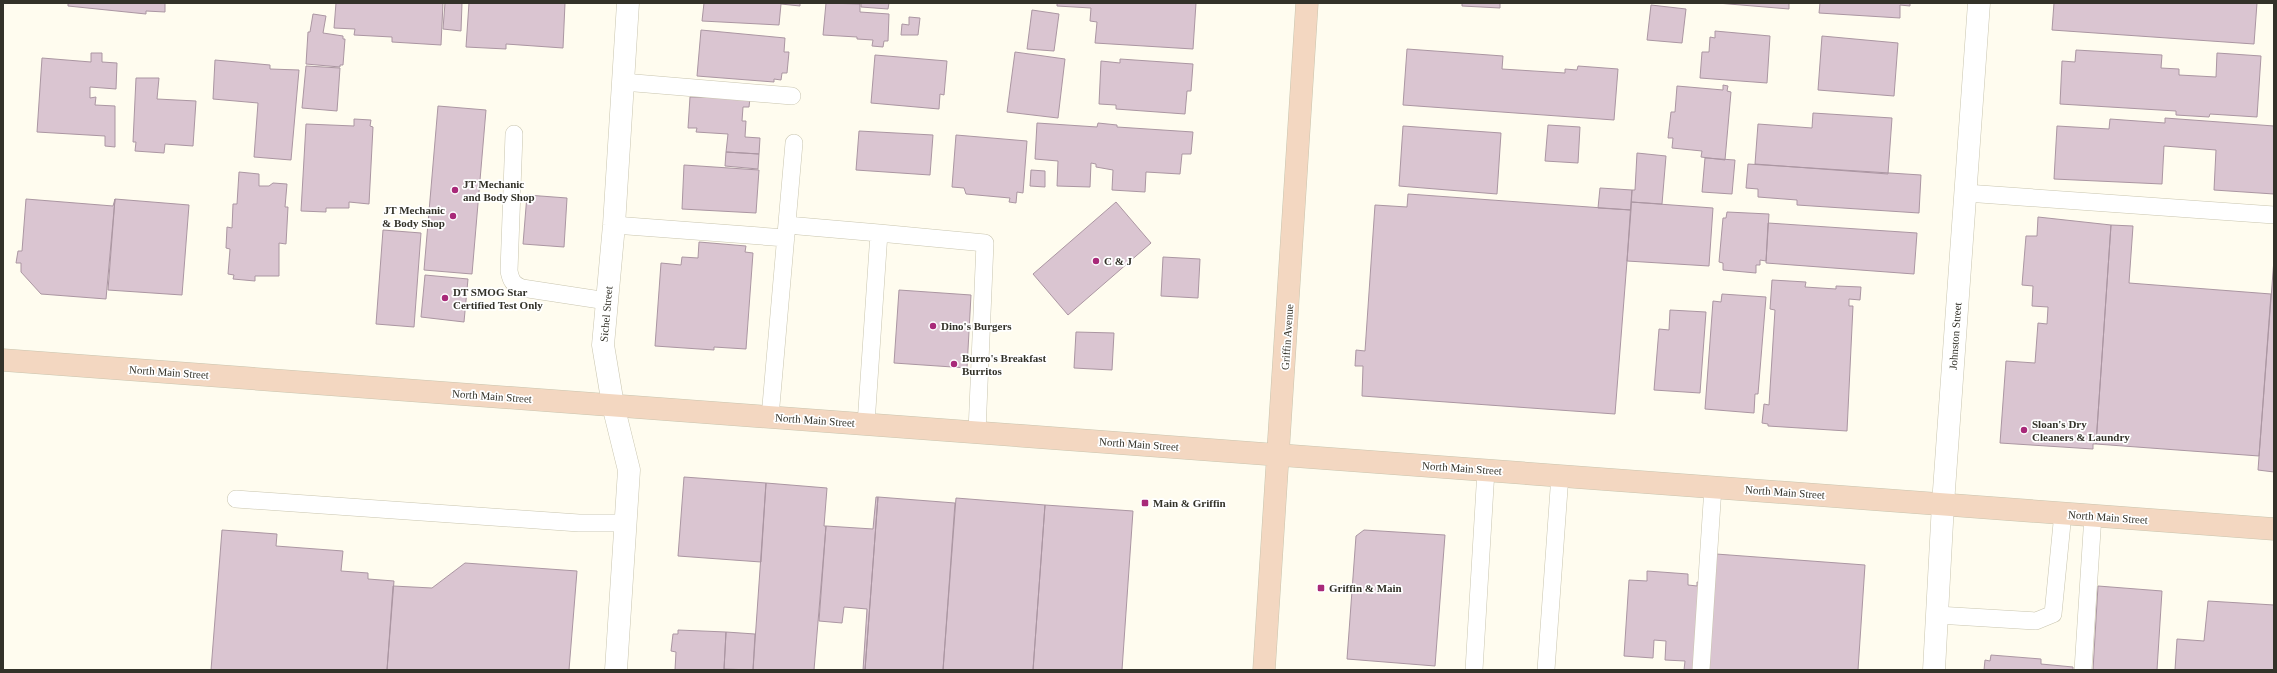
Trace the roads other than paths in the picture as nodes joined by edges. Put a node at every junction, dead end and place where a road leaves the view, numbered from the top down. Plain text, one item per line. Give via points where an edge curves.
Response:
1 (628, 3) edge
2 (1308, 3) edge
3 (1979, 3) edge
4 (623, 82) junction
5 (792, 96) dead end
6 (514, 134) dead end
7 (794, 143) dead end
8 (1966, 193) junction
9 (2274, 215) edge
10 (614, 225) junction
11 (786, 232) junction
12 (879, 233) junction
13 (607, 301) junction
14 (3, 360) edge
15 (613, 405) junction
16 (770, 417) junction
17 (866, 424) junction
18 (977, 432) junction
19 (1279, 455) junction
20 (1486, 470) junction
21 (1560, 475) junction
22 (1713, 487) junction
23 (236, 500) dead end
24 (1943, 504) junction
25 (2063, 513) junction
26 (2093, 515) junction
27 (627, 523) junction
28 (2274, 529) edge
29 (1937, 615) junction
30 (616, 670) edge
31 (1264, 670) edge
32 (1474, 670) edge
33 (1546, 670) edge
34 (1701, 670) edge
35 (1934, 670) edge
36 (2083, 670) edge

1 - 4 street, Sichel Street
2 - 19 main road, Griffin Avenue
3 - 8 street, Johnston Street
4 - 5 lane
4 - 10 street, Sichel Street
6 - 13 lane via 510,280 522,288
7 - 11 lane
8 - 9 lane
8 - 24 street, Johnston Street
10 - 11 lane
10 - 13 street, Sichel Street
11 - 12 lane
11 - 16 lane
12 - 17 lane
12 - 18 lane via 985,242
13 - 15 street, Sichel Street via 603,345
14 - 15 main road, North Main Street
15 - 16 main road, North Main Street
15 - 27 street, Sichel Street via 629,470
16 - 17 main road, North Main Street
17 - 18 main road, North Main Street
18 - 19 main road, North Main Street
19 - 20 main road, North Main Street
19 - 31 main road, Griffin Avenue
20 - 21 main road, North Main Street
20 - 32 lane
21 - 22 main road, North Main Street
21 - 33 lane
22 - 24 main road, North Main Street
22 - 34 lane
23 - 27 lane via 578,524
24 - 25 main road, North Main Street
24 - 29 street, Johnston Street
25 - 26 main road, North Main Street
25 - 29 lane via 2053,614 2036,621
26 - 28 main road, North Main Street
26 - 36 lane
27 - 30 street, Sichel Street
29 - 35 street, Johnston Street

